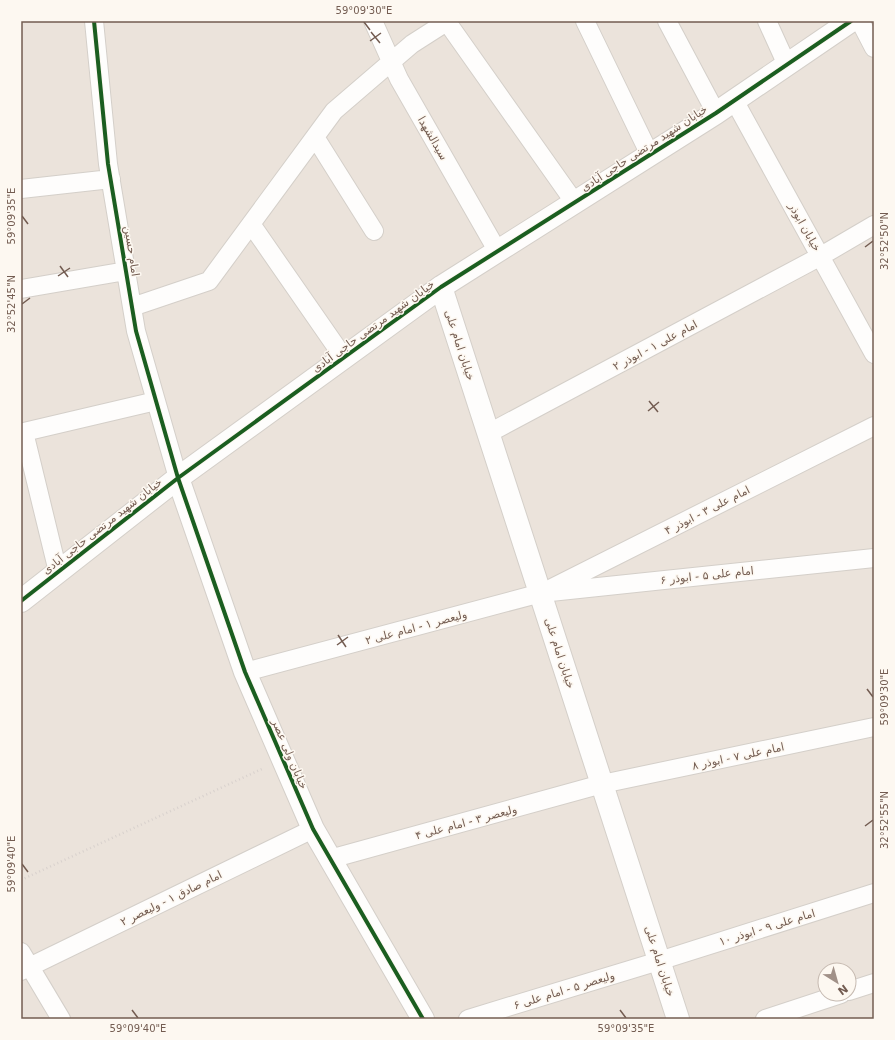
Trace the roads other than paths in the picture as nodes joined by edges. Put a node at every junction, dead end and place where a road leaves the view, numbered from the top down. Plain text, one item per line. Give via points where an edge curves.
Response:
1 (94, 21) edge
2 (373, 21) edge
3 (447, 21) edge
4 (585, 21) edge
5 (667, 21) edge
6 (767, 21) edge
7 (851, 21) edge
8 (860, 21) edge
9 (874, 48) edge
10 (391, 62) junction
11 (787, 65) junction
12 (734, 100) junction
13 (716, 113) junction
14 (315, 137) junction
15 (650, 155) junction
16 (111, 179) junction
17 (21, 189) edge
18 (575, 203) junction
19 (251, 224) junction
20 (874, 225) edge
21 (374, 231) dead end
22 (498, 252) junction
23 (821, 256) junction
24 (126, 271) junction
25 (441, 287) junction
26 (21, 289) edge
27 (132, 307) junction
28 (874, 354) edge
29 (344, 358) junction
30 (156, 401) junction
31 (874, 426) edge
32 (489, 433) junction
33 (178, 478) junction
34 (874, 558) edge
35 (58, 572) junction
36 (541, 593) junction
37 (21, 601) edge
38 (245, 672) junction
39 (874, 728) edge
40 (602, 784) junction
41 (313, 829) junction
42 (330, 859) junction
43 (874, 893) edge
44 (659, 961) junction
45 (24, 963) edge
46 (874, 983) edge
47 (857, 988) edge
48 (817, 1002) edge
49 (61, 1019) edge
50 (423, 1019) edge
51 (468, 1019) edge
52 (678, 1019) edge
53 (765, 1019) edge

1 - 16 street, امام حسین
2 - 10 street, سیدالشهدا
3 - 10 street via 412,44
3 - 18 street
4 - 15 street
5 - 13 street
6 - 11 street
7 - 11 street, خیابان شهید مرتضی حاجی آبادی
8 - 9 street
10 - 14 street via 334,111
10 - 22 street, سیدالشهدا
11 - 12 street, خیابان شهید مرتضی حاجی آبادی
12 - 13 street, خیابان شهید مرتضی حاجی آبادی
12 - 23 street, خیابان ابوذر
13 - 15 street, خیابان شهید مرتضی حاجی آبادی
14 - 19 street
14 - 21 street
15 - 18 street, خیابان شهید مرتضی حاجی آبادی
16 - 17 street
16 - 24 street, امام حسین
18 - 22 street, خیابان شهید مرتضی حاجی آبادی
19 - 27 street via 209,281
19 - 29 street
20 - 23 street, امام علی ۱ - ابوذر ۲
22 - 25 street, خیابان شهید مرتضی حاجی آبادی
23 - 28 street, خیابان ابوذر
23 - 32 street, امام علی ۱ - ابوذر ۲
24 - 26 street
24 - 27 street, امام حسین
25 - 29 street, خیابان شهید مرتضی حاجی آبادی
25 - 32 street, خیابان امام علی
27 - 30 street, امام حسین via 136,331
29 - 33 street, خیابان شهید مرتضی حاجی آبادی
30 - 33 street, امام حسین
30 - 35 street via 24,432
31 - 36 street, امام علی ۳ - ابوذر ۴
32 - 36 street, خیابان امام علی
33 - 35 street, خیابان شهید مرتضی حاجی آبادی
33 - 38 street, خیابان ولی عصر
34 - 36 street, امام علی ۵ - ابوذر ۶
35 - 37 street, خیابان شهید مرتضی حاجی آبادی
36 - 38 street, ولیعصر ۱ - امام علی ۲
36 - 40 street, خیابان امام علی
38 - 41 street, خیابان ولی عصر
39 - 40 street, امام علی ۷ - ابوذر ۸
40 - 42 street, ولیعصر ۳ - امام علی ۴
40 - 44 street, خیابان امام علی
41 - 42 street, خیابان ولی عصر
41 - 45 street, امام صادق ۱ - ولیعصر ۲
42 - 50 street, خیابان ولی عصر
43 - 44 street, امام علی ۹ - ابوذر ۱۰
44 - 51 street, ولیعصر ۵ - امام علی ۶
44 - 52 street, خیابان امام علی
45 - 49 street
46 - 47 street
48 - 53 street

